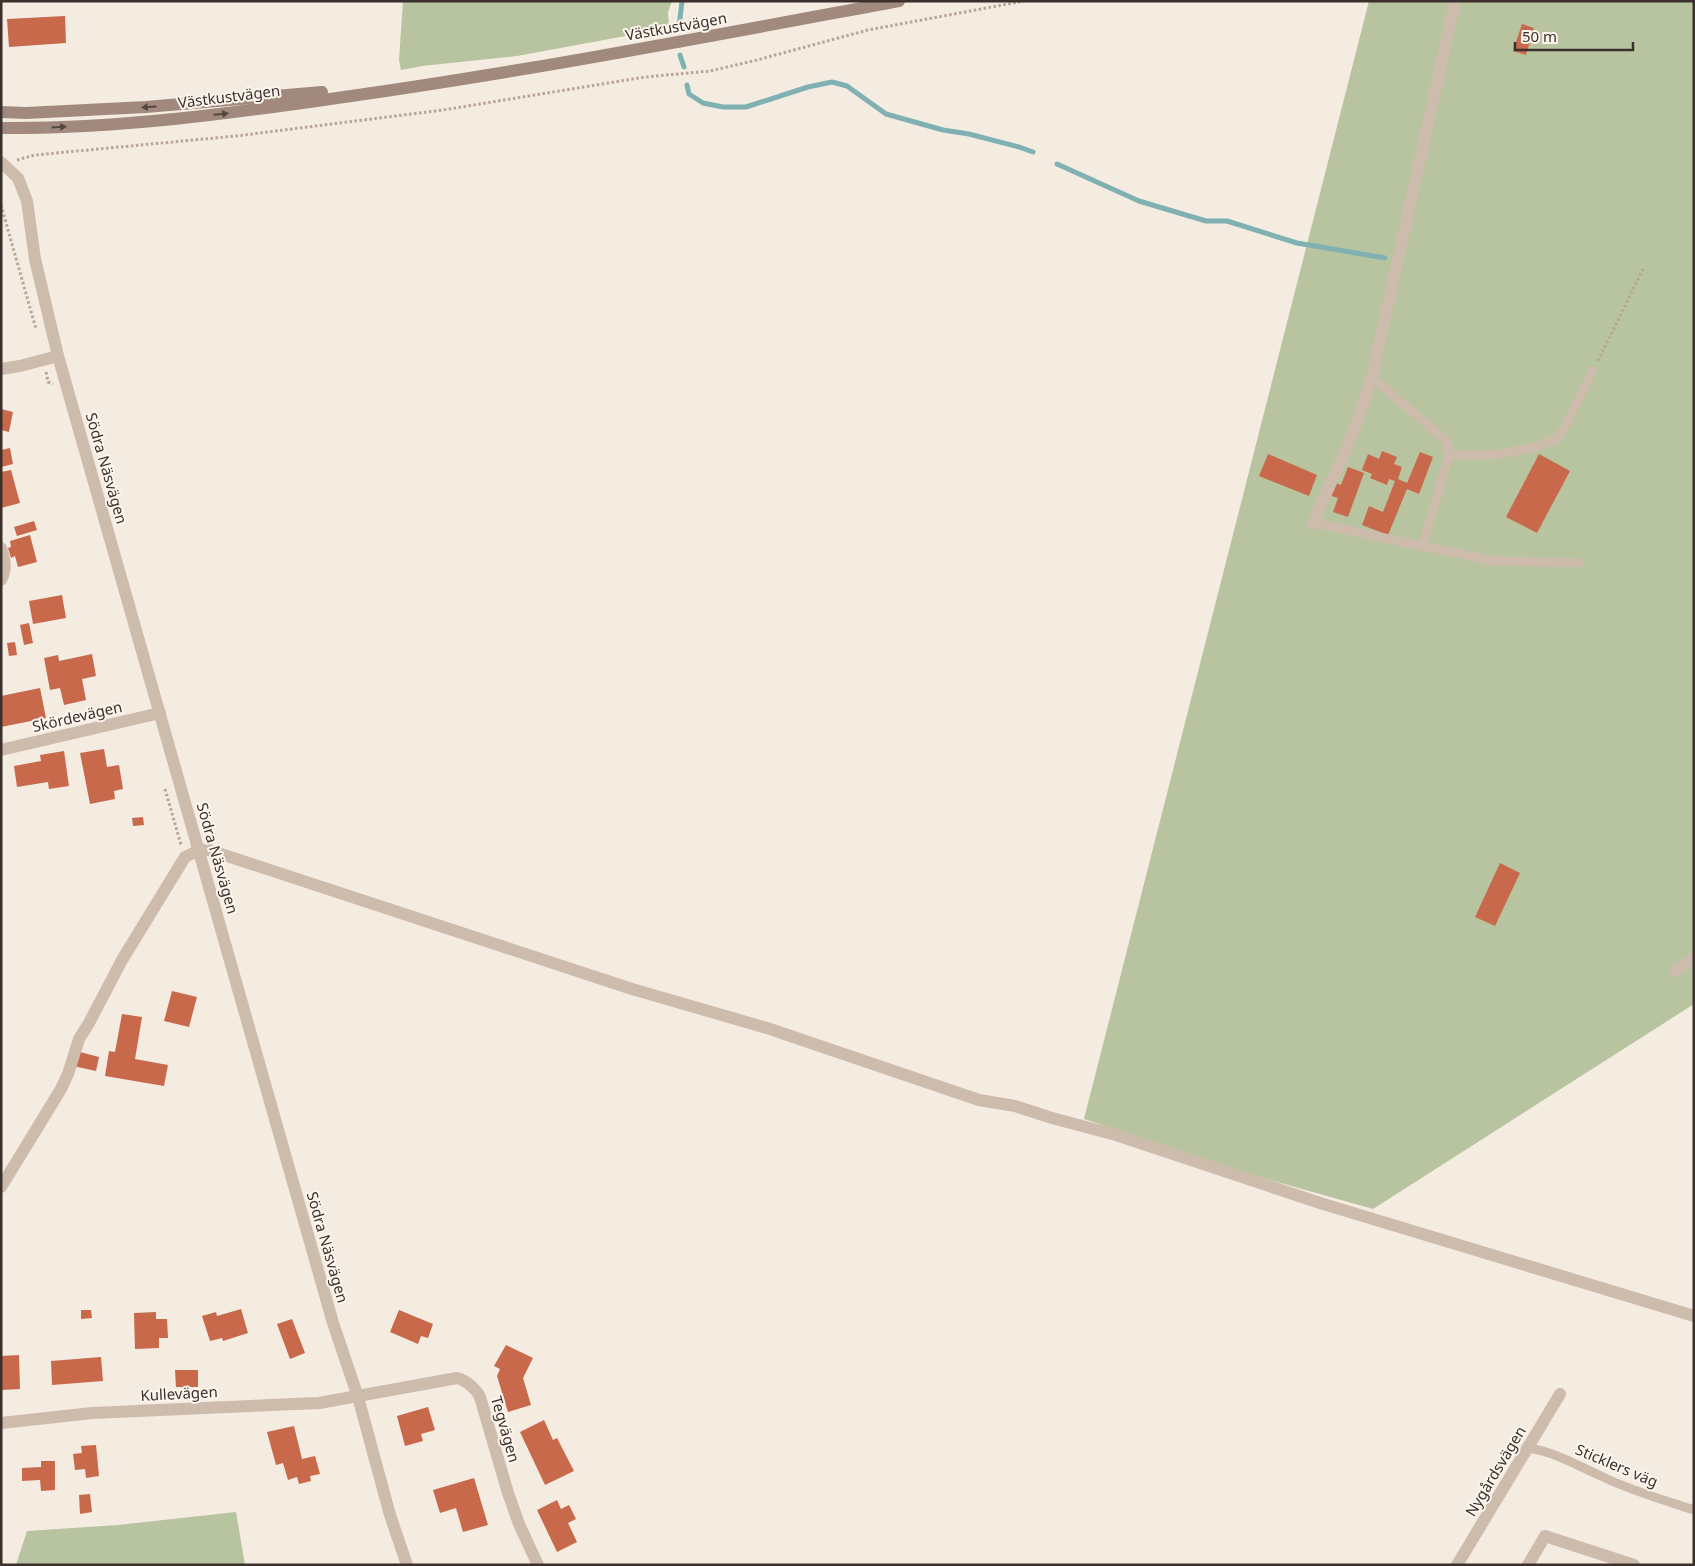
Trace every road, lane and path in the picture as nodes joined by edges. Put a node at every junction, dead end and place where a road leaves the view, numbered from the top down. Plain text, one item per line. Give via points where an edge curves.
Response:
1 (899, 1) edge
2 (1024, 1) edge
3 (1455, 1) edge
4 (459, 81) junction
5 (1, 112) edge
6 (1, 128) edge
7 (4, 164) edge
8 (1644, 267) dead end
9 (58, 356) junction
10 (1, 369) edge
11 (1593, 370) joint
12 (1372, 377) junction
13 (1448, 455) junction
14 (1313, 523) joint
15 (1422, 547) junction
16 (1, 548) edge
17 (1579, 563) dead end
18 (1, 580) edge
19 (160, 713) junction
20 (1, 750) edge
21 (198, 850) junction
22 (1694, 958) edge
23 (1675, 971) dead end
24 (1, 1187) edge
25 (1694, 1316) edge
26 (1560, 1394) dead end
27 (358, 1397) junction
28 (1, 1423) edge
29 (1528, 1448) junction
30 (1694, 1510) edge
31 (407, 1565) edge
32 (538, 1565) edge
33 (1457, 1565) edge
34 (1528, 1565) edge
35 (1634, 1565) edge

1 - 4 main road, Västkustvägen
2 - 7 path via 868,30 710,71 645,77 443,110 236,136 35,154
3 - 12 street
4 -> 5 main road, Västkustvägen via 146,107
6 -> 4 main road, Västkustvägen via 98,125 234,113
7 - 9 street, Södra Näsvägen via 18,178 27,201 36,259
8 - 11 path
9 - 10 street
9 - 19 street, Södra Näsvägen
11 - 13 lane via 1556,439 1533,448 1494,455
12 - 13 lane via 1446,441
12 - 14 street via 1356,426
13 - 15 lane
14 - 15 lane
15 - 17 lane via 1495,561
16 - 18 street via 5,565
19 - 20 street, Skördevägen
19 - 21 street, Södra Näsvägen
21 - 24 street via 185,857 122,960 79,1039 61,1089
21 - 25 street via 209,850 632,989 767,1028 979,1100 1015,1106 1116,1135 1297,1196
21 - 27 street, Södra Näsvägen via 333,1323
22 - 23 street
26 - 29 street, Nygårdsvägen
27 - 28 street, Kullevägen via 319,1404 92,1413
27 - 31 street, Södra Näsvägen
27 - 32 street, Tegvägen via 457,1378 478,1392 508,1493
29 - 30 lane, Sticklers väg via 1562,1457 1604,1478
29 - 33 street, Nygårdsvägen
34 - 35 street via 1545,1536

